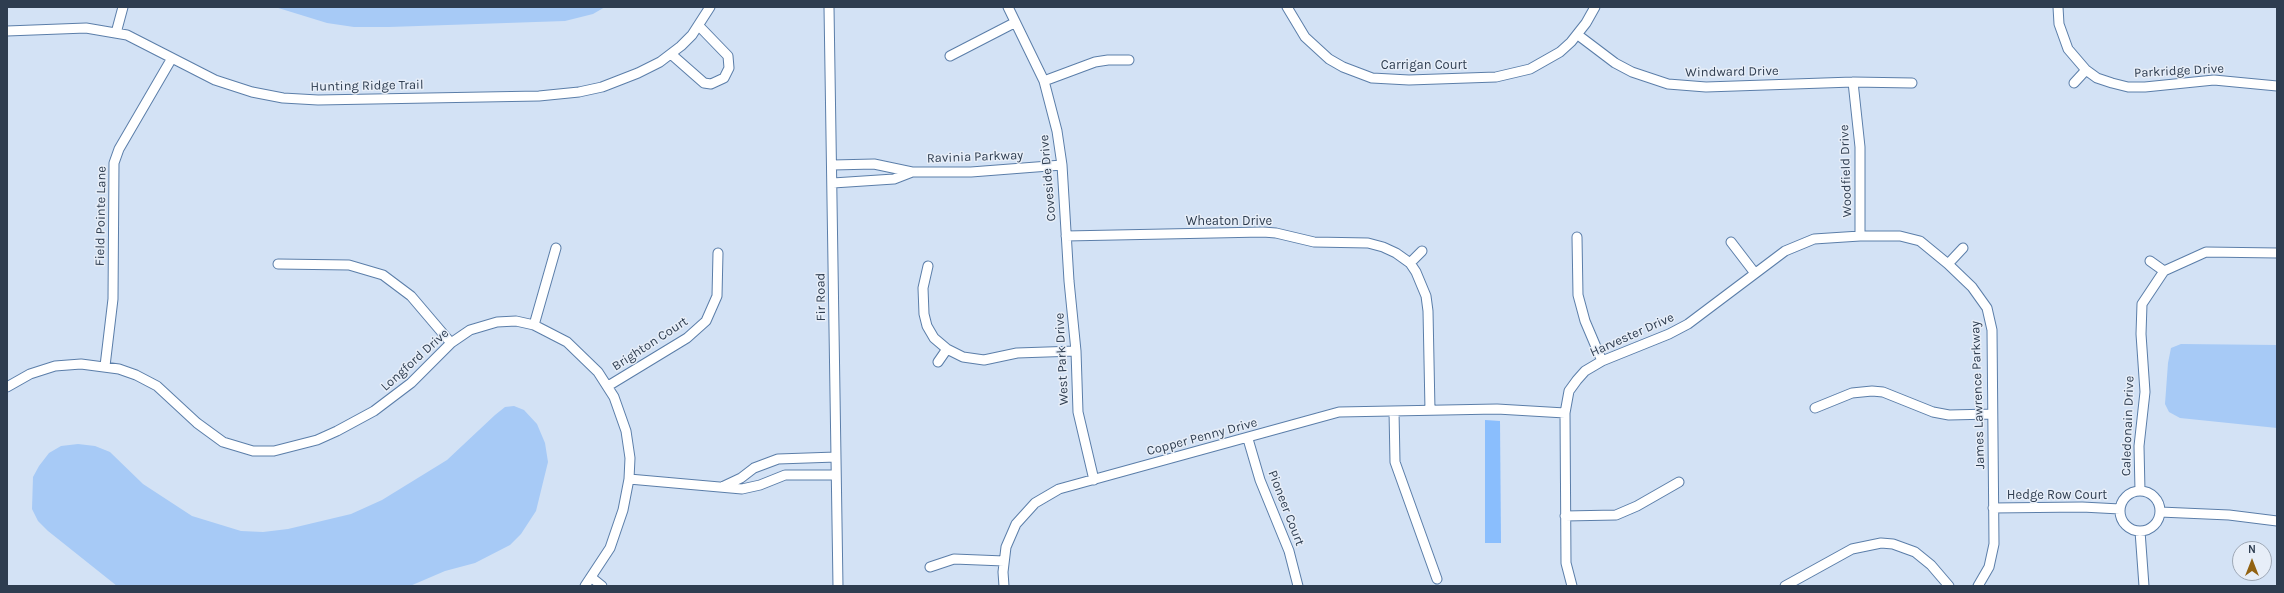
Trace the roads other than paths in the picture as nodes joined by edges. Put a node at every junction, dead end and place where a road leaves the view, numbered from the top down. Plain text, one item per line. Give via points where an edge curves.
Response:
1 (123, 7) edge
2 (710, 7) edge
3 (829, 7) edge
4 (1008, 7) edge
5 (1287, 7) edge
6 (1594, 7) edge
7 (2058, 7) edge
8 (1014, 23) junction
9 (699, 26) junction
10 (7, 32) edge
11 (116, 33) junction
12 (1578, 35) junction
13 (671, 54) junction
14 (950, 56) dead end
15 (172, 58) junction
16 (1129, 60) dead end
17 (2086, 70) junction
18 (1044, 81) junction
19 (1853, 82) junction
20 (1912, 83) dead end
21 (2074, 83) dead end
22 (2277, 86) edge
23 (833, 165) junction
24 (1062, 165) junction
25 (912, 172) junction
26 (833, 184) junction
27 (1066, 236) junction
28 (1860, 236) junction
29 (1577, 237) dead end
30 (1731, 242) dead end
31 (556, 248) dead end
32 (1963, 248) dead end
33 (1422, 251) dead end
34 (718, 253) dead end
35 (2277, 253) edge
36 (2150, 261) dead end
37 (1410, 263) junction
38 (278, 264) dead end
39 (1948, 264) junction
40 (928, 266) dead end
41 (2164, 271) junction
42 (1754, 272) junction
43 (534, 324) junction
44 (451, 343) junction
45 (947, 349) junction
46 (1076, 351) junction
47 (1602, 361) junction
48 (938, 362) dead end
49 (105, 366) junction
50 (608, 386) junction
51 (7, 388) edge
52 (1815, 408) dead end
53 (1430, 410) junction
54 (1394, 411) junction
55 (1565, 413) junction
56 (1992, 414) junction
57 (1248, 439) junction
58 (836, 457) junction
59 (836, 475) junction
60 (629, 479) junction
61 (1094, 480) junction
62 (1679, 482) dead end
63 (722, 487) junction
64 (2140, 491) junction
65 (1993, 508) junction
66 (2120, 509) junction
67 (2160, 512) junction
68 (1565, 516) junction
69 (2277, 521) edge
70 (2140, 531) junction
71 (1004, 561) junction
72 (930, 567) dead end
73 (592, 578) junction
74 (1436, 579) dead end
75 (1789, 585) edge
76 (586, 586) edge
77 (602, 586) edge
78 (838, 586) edge
79 (1004, 586) edge
80 (1298, 586) edge
81 (1572, 586) edge
82 (1949, 586) edge
83 (1978, 586) edge
84 (2144, 586) edge

1 - 11 street
2 - 9 street, Hunting Ridge Trail
3 - 23 street, Fir Road
4 - 8 street, Coveside Drive
5 - 12 street, Carrigan Court via 1305,37 1329,59 1359,74 1389,80 1496,77 1515,74 1544,62 1560,52
6 - 12 street, Carrigan Court
7 - 17 street via 2059,24 2065,43
8 - 14 street
8 - 18 street, Coveside Drive
9 - 13 street, Hunting Ridge Trail via 692,36
9 - 13 street via 728,56 729,68 724,78 711,84 704,83
10 - 11 street, Hunting Ridge Trail via 78,28
11 - 15 street, Hunting Ridge Trail via 145,43
12 - 19 street, Windward Drive via 1615,63 1632,72 1668,84 1706,87
13 - 15 street, Hunting Ridge Trail via 620,81 565,94 318,100 272,96 234,87
15 - 49 street, Field Pointe Lane via 119,149 114,163 113,299
16 - 18 street via 1094,62
17 - 21 street
17 - 22 street, Parkridge Drive via 2098,78 2128,87 2214,80
18 - 24 street, Coveside Drive via 1057,130
19 - 20 street, Windward Drive
19 - 28 street, Woodfield Drive via 1861,162
23 - 25 street via 874,164
23 - 26 street, Fir Road
24 - 25 street, Ravinia Parkway via 971,172
24 - 27 street, Coveside Drive
25 - 26 street via 894,179
26 - 58 street, Fir Road
27 - 37 street, Wheaton Drive via 1276,233 1314,242 1368,243 1396,253
27 - 46 street, West Park Drive
28 - 39 street, James Lawrence Parkway via 1911,238 1927,246
28 - 42 street, Harvester Drive via 1823,237 1803,242 1784,251
29 - 47 street via 1578,295 1585,321
30 - 42 street
31 - 43 street
32 - 39 street
33 - 37 street
34 - 50 street, Brighton Court via 717,296 706,321 687,338
35 - 41 street via 2206,252
36 - 41 street
37 - 53 street via 1421,283 1428,311
38 - 44 street via 349,265 383,275 411,296
39 - 56 street, James Lawrence Parkway via 1981,298 1990,318
40 - 45 street via 923,288 924,314 934,338
41 - 64 street, Caledonain Drive via 2142,304 2141,334 2145,392 2139,446
42 - 47 street, Harvester Drive via 1688,324
43 - 44 street, Longford Drive via 508,321 485,324 470,330
43 - 50 street, Longford Drive via 573,346
44 - 49 street, Longford Drive via 411,383 374,411 317,440 274,451 253,451 223,442 197,423 157,386 136,375
45 - 46 street via 963,357 984,360 1017,353
45 - 48 street
46 - 61 street, West Park Drive via 1080,427
47 - 55 street, Harvester Drive via 1585,370 1577,380 1568,396
49 - 51 street, Longford Drive via 55,366 30,374
50 - 60 street, Longford Drive via 626,431 630,458
52 - 56 street via 1852,393 1872,391 1883,392 1933,412 1949,415
53 - 54 street, Copper Penny Drive
53 - 55 street, Copper Penny Drive via 1497,409
54 - 57 street, Copper Penny Drive via 1339,412
54 - 74 street via 1395,462
55 - 68 street, Harvester Drive
56 - 65 street, James Lawrence Parkway
57 - 61 street, Copper Penny Drive
57 - 80 street, Pioneer Court
58 - 59 street, Fir Road
58 - 63 street via 778,459 754,468
59 - 63 street via 785,475 742,489
59 - 78 street, Fir Road
60 - 63 street
60 - 73 street, Longford Drive via 618,530
61 - 71 street, Copper Penny Drive via 1046,496 1025,513 1011,534
62 - 68 street via 1638,506 1616,515
64 - 66 street, Caledonain Drive via 2126,496
64 - 67 street, Caledonain Drive via 2154,497
65 - 66 street, Hedge Row Court
65 - 83 street, James Lawrence Parkway via 1993,556
66 - 70 street via 2125,525 2132,530
67 - 69 street via 2229,515
67 - 70 street via 2154,525
68 - 81 street, Harvester Drive via 1566,563
70 - 84 street
71 - 72 street via 954,559
71 - 79 street, Copper Penny Drive
73 - 76 street, Longford Drive
73 - 77 street
75 - 82 street via 1852,549 1881,543 1915,552 1931,565

